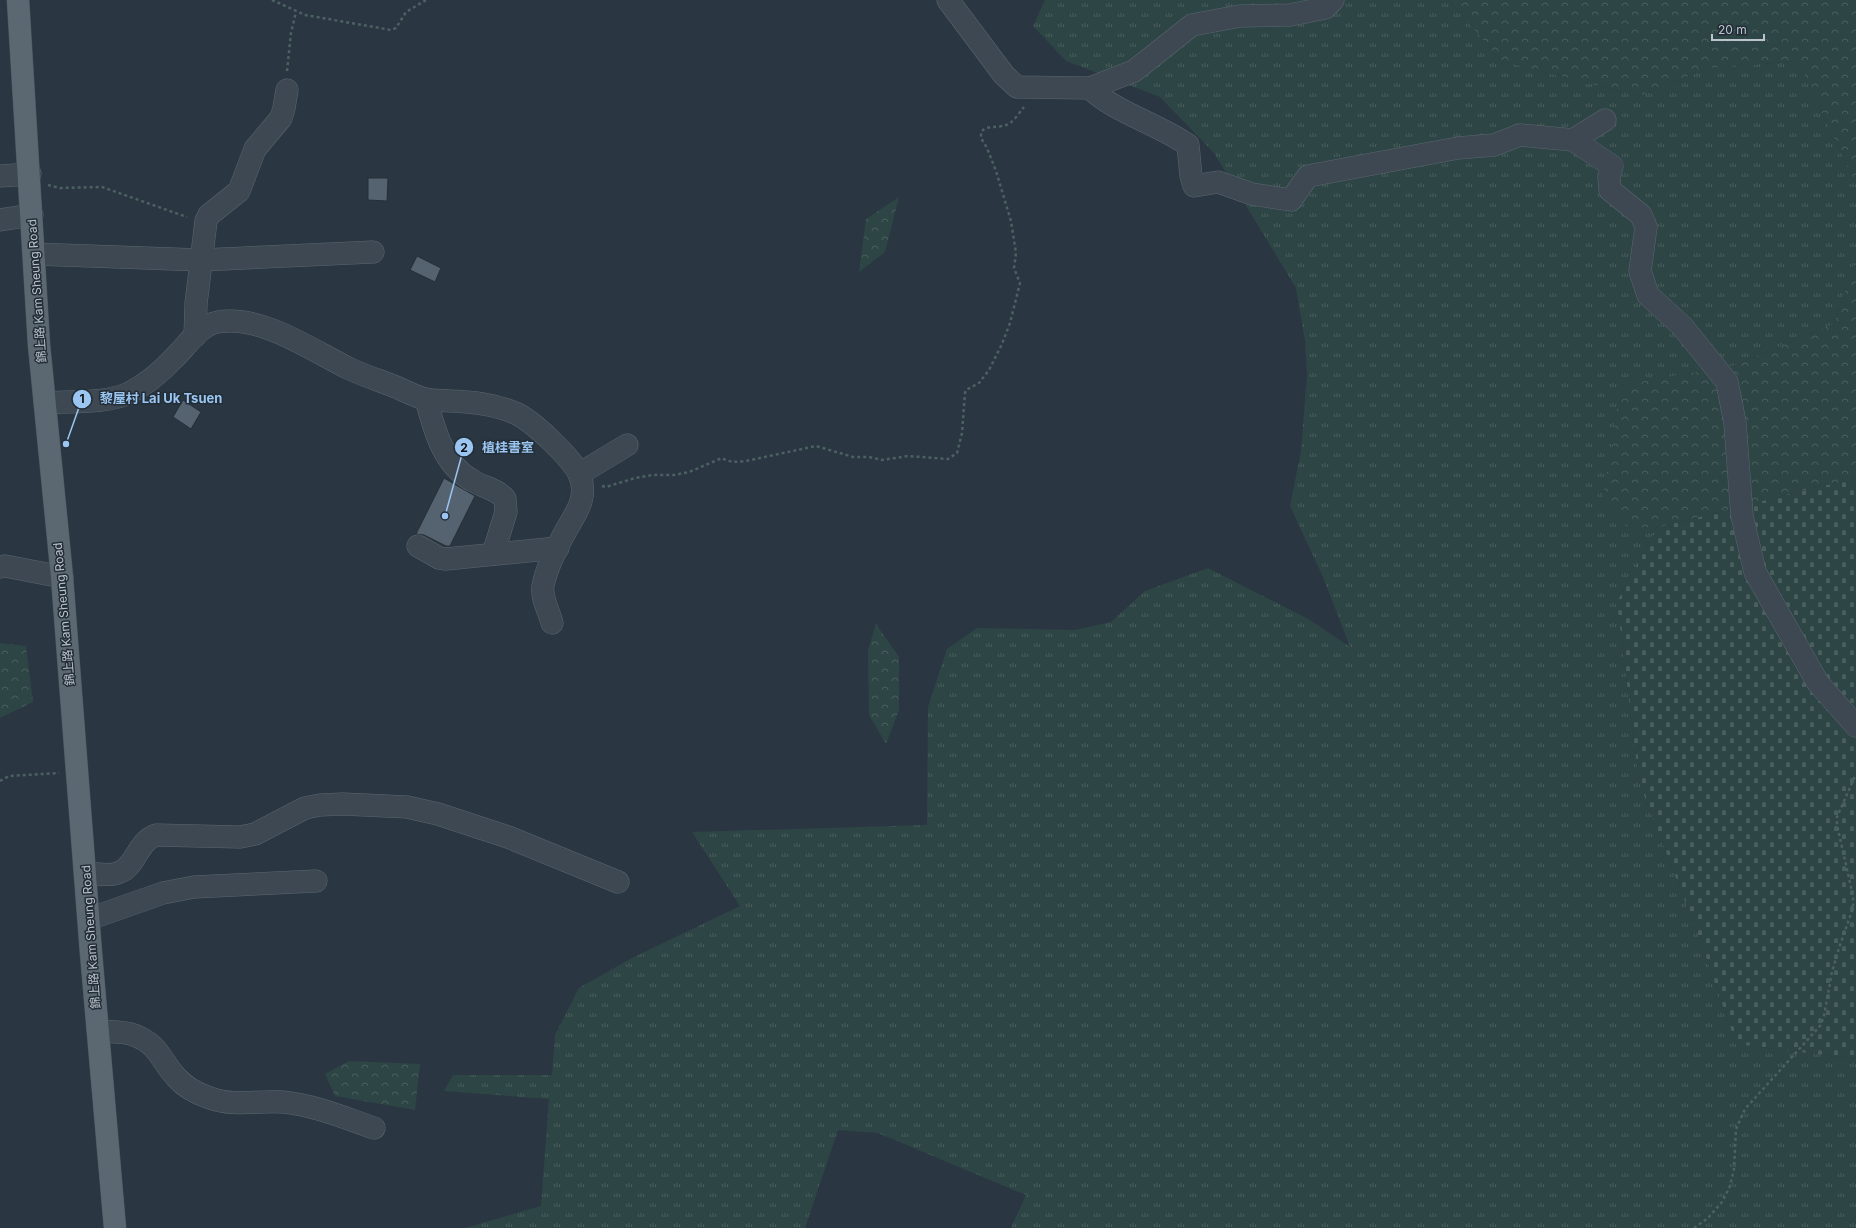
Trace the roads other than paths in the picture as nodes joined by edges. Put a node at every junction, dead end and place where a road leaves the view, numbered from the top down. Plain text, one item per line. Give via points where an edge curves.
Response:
1 (18, 0) edge
2 (948, 0) edge
3 (1333, 0) edge
4 (1090, 88) junction
5 (286, 90) road end
6 (1605, 120) dead end
7 (1572, 140) junction
8 (0, 176) edge
9 (30, 178) junction
10 (32, 215) junction
11 (0, 220) edge
12 (373, 252) dead end
13 (34, 254) junction
14 (201, 260) junction
15 (195, 336) junction
16 (426, 399) junction
17 (45, 403) junction
18 (627, 445) dead end
19 (581, 473) junction
20 (418, 546) dead end
21 (558, 548) junction
22 (493, 554) junction
23 (0, 567) edge
24 (62, 577) junction
25 (552, 623) dead end
26 (1856, 726) edge
27 (86, 873) junction
28 (316, 881) dead end
29 (618, 882) dead end
30 (89, 920) junction
31 (98, 1031) junction
32 (374, 1128) dead end
33 (115, 1228) edge

1 - 9 main road, 錦上路 Kam Sheung Road
2 - 4 street via 1004,75 1017,87
3 - 4 street via 1325,8 1290,15 1240,16 1192,25 1134,71
4 - 7 street via 1100,98 1172,134 1188,145 1194,186 1218,182 1252,194 1291,200 1308,176 1458,148 1494,145 1520,135
5 - 14 street via 281,118 255,150 239,190 209,216
6 - 7 street
7 - 26 street via 1612,166 1610,190 1640,215 1646,227 1640,271 1648,295 1682,326 1727,382 1735,423 1742,516 1755,572 1818,683
8 - 9 street
9 - 10 main road, 錦上路 Kam Sheung Road
10 - 11 street
10 - 13 main road, 錦上路 Kam Sheung Road
12 - 14 street
13 - 14 street
13 - 17 main road, 錦上路 Kam Sheung Road
14 - 15 street
15 - 16 street via 216,323 236,322 258,326 276,331 350,368
15 - 17 street via 163,369 128,393 99,400
16 - 19 street via 495,405 526,418 550,438
16 - 22 street via 433,425 451,462 472,480 498,492 505,499 506,512
17 - 24 main road, 錦上路 Kam Sheung Road
18 - 19 street
19 - 21 street via 583,490 580,508
20 - 22 street via 446,559
21 - 22 street
21 - 25 street via 543,586 544,599
23 - 24 street
24 - 27 main road, 錦上路 Kam Sheung Road
27 - 29 street via 121,872 129,865 145,841 156,835 240,837 255,834 305,808 343,804 407,807 438,814 508,837
27 - 30 main road, 錦上路 Kam Sheung Road
28 - 30 street via 194,887 163,893
30 - 31 main road, 錦上路 Kam Sheung Road
31 - 32 street via 120,1032 147,1042 158,1050 185,1086 210,1098 228,1102 282,1102 308,1107
31 - 33 main road, 錦上路 Kam Sheung Road

